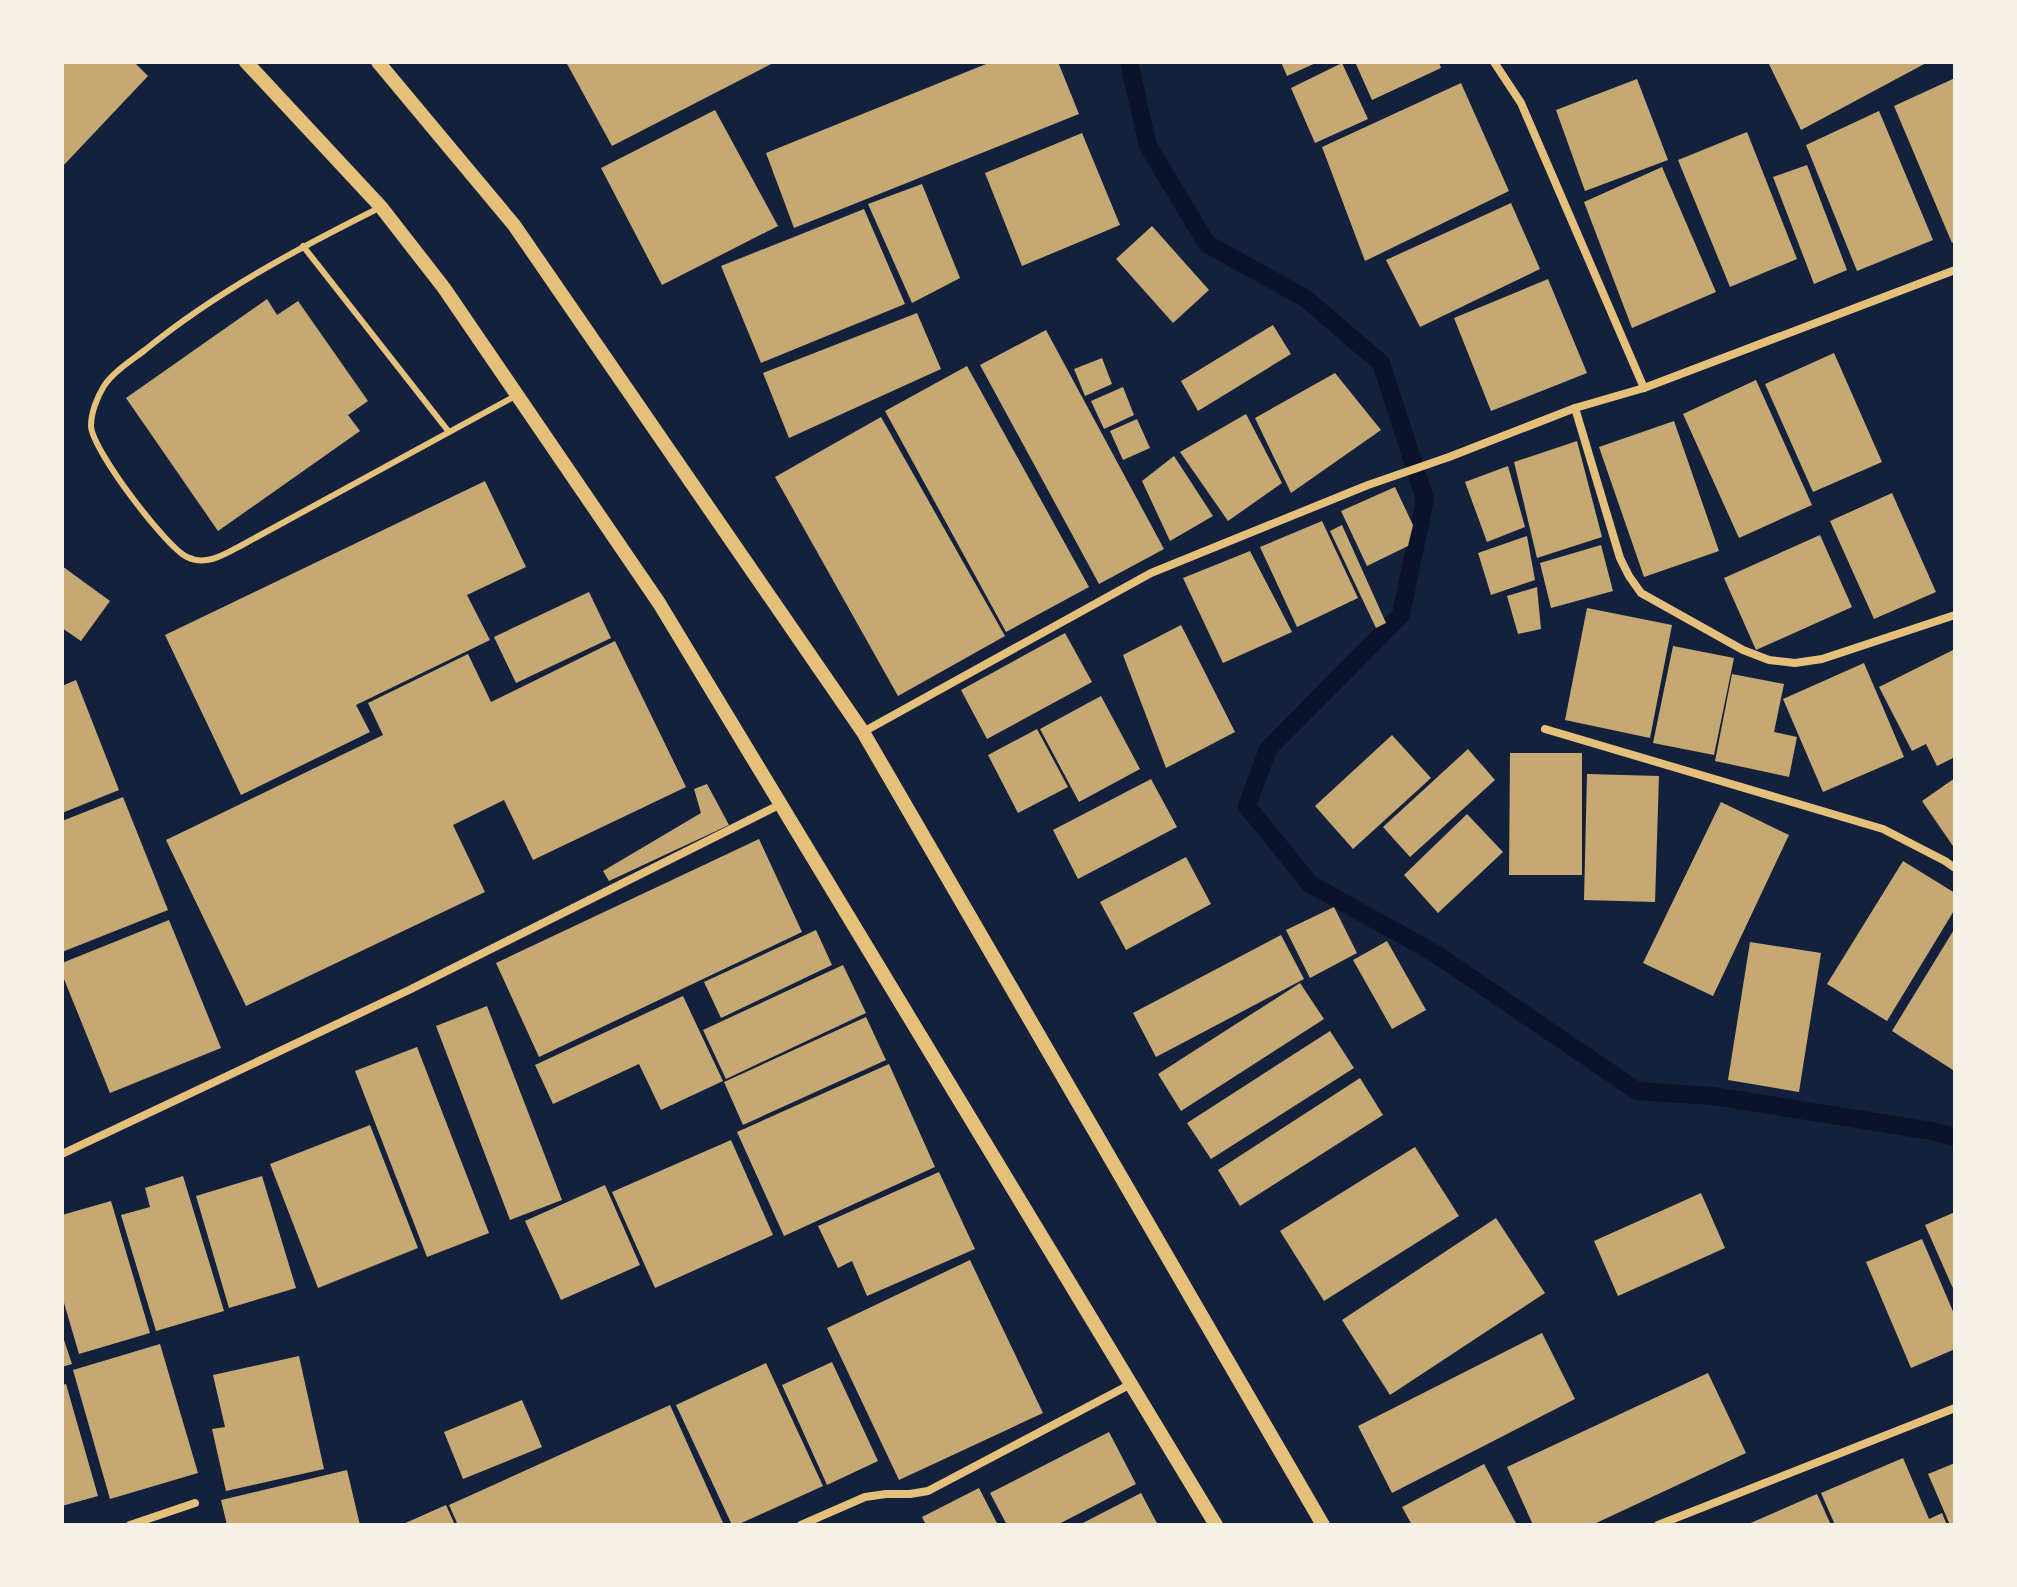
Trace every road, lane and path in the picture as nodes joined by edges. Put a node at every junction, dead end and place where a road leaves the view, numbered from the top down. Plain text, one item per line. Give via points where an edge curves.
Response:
1 (246, 62) edge
2 (378, 62) edge
3 (1494, 62) edge
4 (381, 207) junction
5 (303, 246) junction
6 (1955, 270) edge
7 (1644, 388) junction
8 (517, 395) junction
9 (1575, 408) junction
10 (449, 432) junction
11 (1955, 615) edge
12 (1545, 729) dead end
13 (863, 732) junction
14 (781, 804) junction
15 (1955, 868) edge
16 (62, 1154) edge
17 (1131, 1384) junction
18 (1955, 1408) edge
19 (195, 1503) dead end
20 (130, 1525) edge
21 (801, 1525) edge
22 (1216, 1525) edge
23 (1323, 1525) edge
24 (1658, 1525) edge

1 - 4 street
2 - 13 street via 514,225
3 - 7 street via 1521,103
4 - 5 lane
4 - 8 street
5 - 10 lane
5 - 10 lane via 219,296 106,383 95,402 91,427 103,458 131,497 187,557 210,561
6 - 7 street
7 - 9 street
8 - 10 lane
8 - 14 street via 659,603
9 - 11 street via 1629,576 1641,593 1743,650 1795,663 1822,659
9 - 13 street via 1151,573
12 - 15 street via 1883,829
13 - 23 street
14 - 16 street via 409,990
14 - 17 street
17 - 21 street via 928,1491 865,1497
17 - 22 street
18 - 24 street
19 - 20 street

